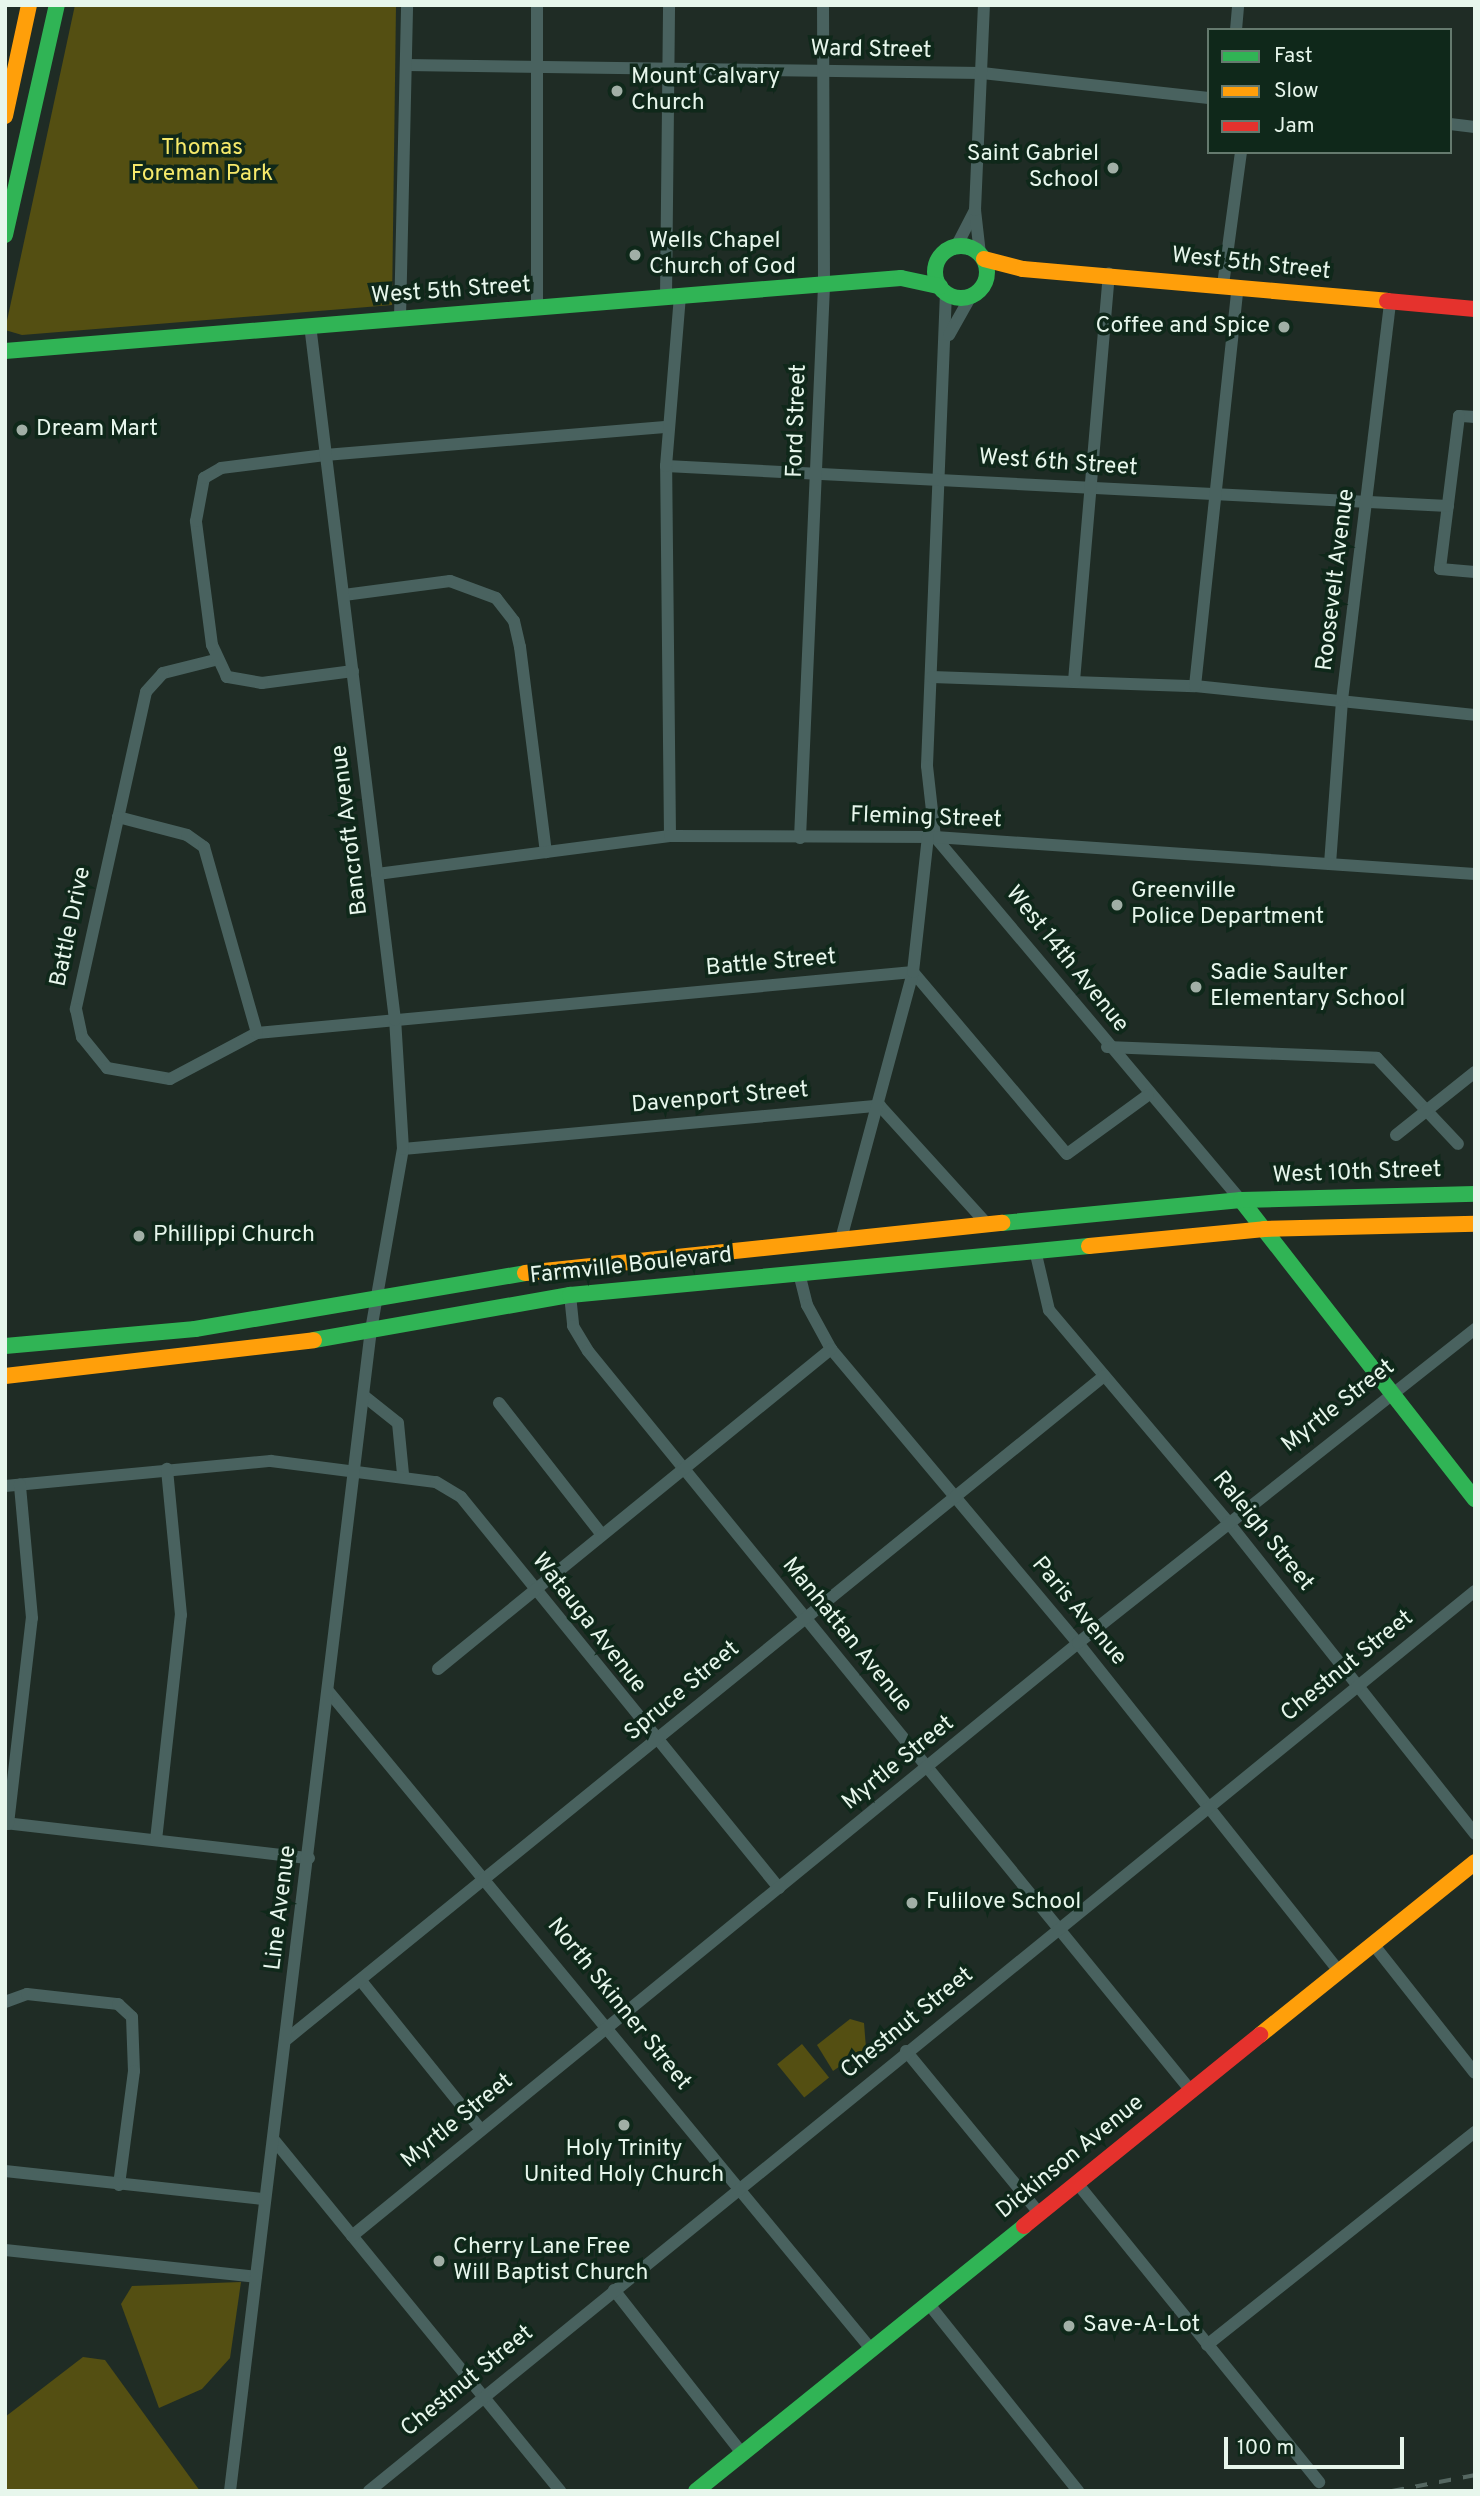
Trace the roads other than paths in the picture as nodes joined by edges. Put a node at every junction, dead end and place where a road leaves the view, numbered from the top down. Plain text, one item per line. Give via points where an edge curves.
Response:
1 (29, 5) edge
2 (57, 5) edge
3 (407, 5) edge
4 (537, 5) edge
5 (669, 5) edge
6 (823, 5) edge
7 (984, 5) edge
8 (1238, 5) edge
9 (1236, 28) edge
10 (406, 65) junction
11 (536, 67) junction
12 (668, 70) junction
13 (823, 71) junction
14 (982, 73) junction
15 (1207, 98) edge
16 (5, 116) edge
17 (1452, 124) edge
18 (1475, 127) edge
19 (1241, 154) edge
20 (975, 210) junction
21 (5, 235) edge
22 (956, 247) junction
23 (982, 257) junction
24 (938, 262) junction
25 (1023, 269) junction
26 (1109, 274) junction
27 (901, 278) junction
28 (985, 282) junction
29 (824, 285) junction
30 (1231, 286) junction
31 (943, 289) junction
32 (673, 296) junction
33 (971, 296) junction
34 (1390, 302) junction
35 (537, 308) junction
36 (1475, 309) edge
37 (400, 318) junction
38 (310, 325) junction
39 (948, 339) junction
40 (5, 351) edge
41 (1475, 417) edge
42 (668, 427) junction
43 (325, 455) junction
44 (666, 466) junction
45 (818, 473) junction
46 (938, 477) junction
47 (1090, 488) junction
48 (1215, 494) junction
49 (1369, 501) junction
50 (1448, 506) junction
51 (1475, 572) edge
52 (344, 595) junction
53 (215, 660) junction
54 (353, 671) junction
55 (932, 677) junction
56 (1074, 681) junction
57 (1195, 686) junction
58 (1342, 700) junction
59 (1475, 715) edge
60 (118, 817) junction
61 (670, 836) junction
62 (931, 837) junction
63 (800, 838) junction
64 (546, 852) junction
65 (1330, 864) junction
66 (377, 874) junction
67 (1475, 874) edge
68 (913, 972) junction
69 (395, 1020) junction
70 (257, 1033) junction
71 (1107, 1047) junction
72 (1475, 1072) edge
73 (1148, 1095) junction
74 (880, 1106) junction
75 (1427, 1109) junction
76 (1396, 1135) dead end
77 (1458, 1144) dead end
78 (403, 1149) junction
79 (1475, 1194) edge
80 (1241, 1200) junction
81 (1475, 1224) edge
82 (988, 1225) junction
83 (1264, 1229) junction
84 (841, 1239) junction
85 (1035, 1250) junction
86 (799, 1273) junction
87 (570, 1295) junction
88 (377, 1297) junction
89 (1475, 1329) edge
90 (371, 1330) junction
91 (5, 1346) edge
92 (831, 1349) junction
93 (5, 1376) edge
94 (1104, 1376) junction
95 (1389, 1394) junction
96 (364, 1396) junction
97 (499, 1403) dead end
98 (685, 1465) junction
99 (355, 1468) junction
100 (167, 1469) junction
101 (403, 1474) junction
102 (20, 1485) junction
103 (5, 1486) edge
104 (954, 1496) junction
105 (1475, 1500) edge
106 (1228, 1522) junction
107 (602, 1535) junction
108 (1475, 1591) edge
109 (537, 1593) junction
110 (803, 1620) junction
111 (1078, 1643) junction
112 (439, 1669) dead end
113 (1359, 1686) junction
114 (329, 1692) junction
115 (656, 1743) junction
116 (927, 1769) junction
117 (1208, 1807) junction
118 (6, 1823) edge
119 (1475, 1834) edge
120 (156, 1840) junction
121 (309, 1858) junction
122 (1475, 1862) edge
123 (488, 1878) junction
124 (779, 1888) junction
125 (1058, 1931) junction
126 (1373, 1944) junction
127 (1339, 1971) junction
128 (362, 1982) junction
129 (5, 2002) edge
130 (609, 2026) junction
131 (287, 2039) junction
132 (906, 2051) junction
133 (1475, 2073) edge
134 (1191, 2091) junction
135 (481, 2130) junction
136 (1475, 2132) edge
137 (274, 2140) junction
138 (5, 2171) edge
139 (1077, 2183) junction
140 (119, 2185) junction
141 (739, 2188) junction
142 (264, 2199) junction
143 (1040, 2213) junction
144 (352, 2236) junction
145 (5, 2250) edge
146 (256, 2277) junction
147 (614, 2290) junction
148 (929, 2303) junction
149 (1207, 2345) junction
150 (871, 2349) junction
151 (483, 2396) junction
152 (742, 2453) junction
153 (1319, 2482) dead end
154 (230, 2491) edge
155 (369, 2491) edge
156 (560, 2491) edge
157 (696, 2491) edge
158 (1078, 2491) edge

1 - 16 main road
2 - 21 main road
3 - 10 street
4 - 11 street
5 - 12 street
6 - 13 street, Ford Street
7 - 14 street
8 - 9 street
10 - 11 street, Ward Street
10 - 37 street
11 - 12 street, Ward Street
11 - 35 street
12 - 13 street, Ward Street
12 - 32 street
13 - 14 street, Ward Street
13 - 29 street, Ford Street
14 - 15 street, Ward Street
14 - 20 street
17 - 18 street
19 - 30 street
20 - 22 street
20 - 23 street
22 - 23 main road
22 - 24 main road
23 - 25 main road, West 5th Street
23 - 28 main road
24 - 27 main road, West 5th Street
24 - 31 main road
25 - 26 main road, West 5th Street
25 - 28 main road, West 5th Street
26 - 30 main road, West 5th Street
26 - 47 street
27 - 29 main road, West 5th Street
27 - 31 main road, West 5th Street
28 - 33 main road
29 - 32 main road, West 5th Street
29 - 45 street, Ford Street
30 - 34 main road, West 5th Street
30 - 48 street
31 - 33 main road
31 - 39 street
32 - 35 main road, West 5th Street
32 - 42 street
33 - 39 street
34 - 36 main road, West 5th Street
34 - 49 street, Roosevelt Avenue
35 - 37 main road, West 5th Street
37 - 38 main road, West 5th Street
38 - 40 main road, West 5th Street
38 - 43 street, Bancroft Avenue
39 - 46 street
41 - 50 street via 1459,416
42 - 43 street
42 - 44 street
43 - 52 street, Bancroft Avenue
43 - 53 street via 221,468 200,486 196,521
44 - 45 street, West 6th Street
44 - 61 street
45 - 46 street, West 6th Street
45 - 63 street, Ford Street
46 - 47 street, West 6th Street
46 - 55 street
47 - 48 street, West 6th Street
47 - 56 street
48 - 49 street, West 6th Street
48 - 57 street
49 - 50 street, West 6th Street
49 - 58 street, Roosevelt Avenue
50 - 51 street via 1440,569
52 - 54 street, Bancroft Avenue
52 - 64 street via 450,581 496,598 514,621 520,647
53 - 54 street via 227,677 247,683
53 - 60 street, Battle Drive via 163,673 146,692
54 - 66 street, Bancroft Avenue
55 - 56 street
55 - 62 street via 927,766
56 - 57 street
57 - 58 street
58 - 59 street
58 - 65 street, Roosevelt Avenue
60 - 70 street via 187,835 204,847
60 - 70 street, Battle Drive via 76,1009 94,1057 132,1078 170,1079
61 - 63 street, Fleming Street
61 - 64 street, Fleming Street
62 - 63 street, Fleming Street
62 - 65 street, Fleming Street
62 - 68 street
62 - 71 street, West 14th Avenue
64 - 66 street, Fleming Street
65 - 67 street, Fleming Street
66 - 69 street, Bancroft Avenue
68 - 69 street, Battle Street
68 - 73 street via 1067,1154
68 - 74 street
69 - 70 street, Battle Drive
69 - 78 street, Bancroft Avenue
71 - 73 street, West 14th Avenue
71 - 75 street via 1130,1043 1377,1058
72 - 75 street
73 - 80 street, West 14th Avenue
74 - 78 street, Davenport Street
74 - 82 street
74 - 84 street
75 - 76 street
75 - 77 street
78 - 88 street, Bancroft Avenue
79 - 80 main road, West 10th Street
80 - 82 main road, Farmville Boulevard
80 - 83 main road, West 14th Avenue
81 - 83 main road
82 - 84 main road, Farmville Boulevard
83 - 85 main road, Farmville Boulevard
83 - 95 main road, West 14th Avenue
84 - 88 main road, Farmville Boulevard via 579,1264
85 - 86 main road, Farmville Boulevard
85 - 94 street, Raleigh Street via 1049,1310
86 - 87 main road, Farmville Boulevard
86 - 92 street, Paris Avenue via 807,1305
87 - 90 main road, Farmville Boulevard
87 - 98 street, Manhattan Avenue via 573,1326 584,1344
88 - 90 street, Bancroft Avenue
88 - 91 main road, Farmville Boulevard via 195,1329
89 - 95 street, Myrtle Street
90 - 93 main road, Farmville Boulevard via 237,1353
90 - 96 street, Line Avenue
92 - 98 street
92 - 104 street, Paris Avenue
94 - 104 street, Spruce Street
94 - 106 street, Raleigh Street
95 - 105 main road, West 14th Avenue
95 - 106 street, Myrtle Street
96 - 99 street, Line Avenue
96 - 101 street via 398,1423
97 - 107 street
98 - 107 street
98 - 110 street, Manhattan Avenue
99 - 100 street, Watauga Avenue via 271,1461
99 - 101 street, Watauga Avenue
99 - 114 street, Line Avenue
100 - 102 street, Watauga Avenue
100 - 120 street via 181,1615
101 - 109 street, Watauga Avenue via 461,1497
102 - 103 street, Watauga Avenue
102 - 118 street via 32,1618
104 - 110 street, Spruce Street
104 - 111 street, Paris Avenue
106 - 111 street, Myrtle Street
106 - 113 street, Raleigh Street
107 - 109 street
108 - 113 street, Chestnut Street
109 - 112 street
109 - 115 street, Watauga Avenue
110 - 115 street, Spruce Street
110 - 116 street, Manhattan Avenue
111 - 116 street, Myrtle Street
111 - 117 street, Paris Avenue
113 - 117 street, Chestnut Street
113 - 119 street, Raleigh Street
114 - 121 street, Line Avenue
114 - 123 street, North Skinner Street
115 - 123 street, Spruce Street
115 - 124 street, Watauga Avenue
116 - 124 street, Myrtle Street
116 - 125 street, Manhattan Avenue
117 - 125 street, Chestnut Street
117 - 127 street, Paris Avenue
118 - 120 street
120 - 121 street
121 - 131 street, Line Avenue
122 - 126 main road, Dickinson Avenue
123 - 128 street, Spruce Street
123 - 130 street, North Skinner Street
124 - 130 street, Myrtle Street
125 - 132 street, Chestnut Street
125 - 134 street, Manhattan Avenue
126 - 127 main road, Dickinson Avenue
126 - 133 street
127 - 134 main road, Dickinson Avenue
128 - 131 street, Spruce Street
128 - 135 street
129 - 140 street via 27,1994 118,2004 132,2017 134,2071
130 - 135 street, Myrtle Street
130 - 141 street, North Skinner Street
131 - 137 street, Line Avenue
132 - 141 street, Chestnut Street
132 - 143 street
134 - 139 main road, Dickinson Avenue
135 - 144 street, Myrtle Street
136 - 149 street
137 - 142 street, Line Avenue
137 - 144 street
138 - 140 street
139 - 143 main road, Dickinson Avenue
139 - 149 street
140 - 142 street
141 - 147 street, Chestnut Street
141 - 150 street, North Skinner Street
142 - 146 street, Line Avenue
143 - 148 main road, Dickinson Avenue
144 - 151 street
145 - 146 street
146 - 154 street, Line Avenue
147 - 151 street, Chestnut Street
147 - 152 street
148 - 150 main road, Dickinson Avenue
148 - 158 street
149 - 153 street
150 - 152 main road, Dickinson Avenue
151 - 155 street, Chestnut Street
151 - 156 street
152 - 157 main road, Dickinson Avenue

